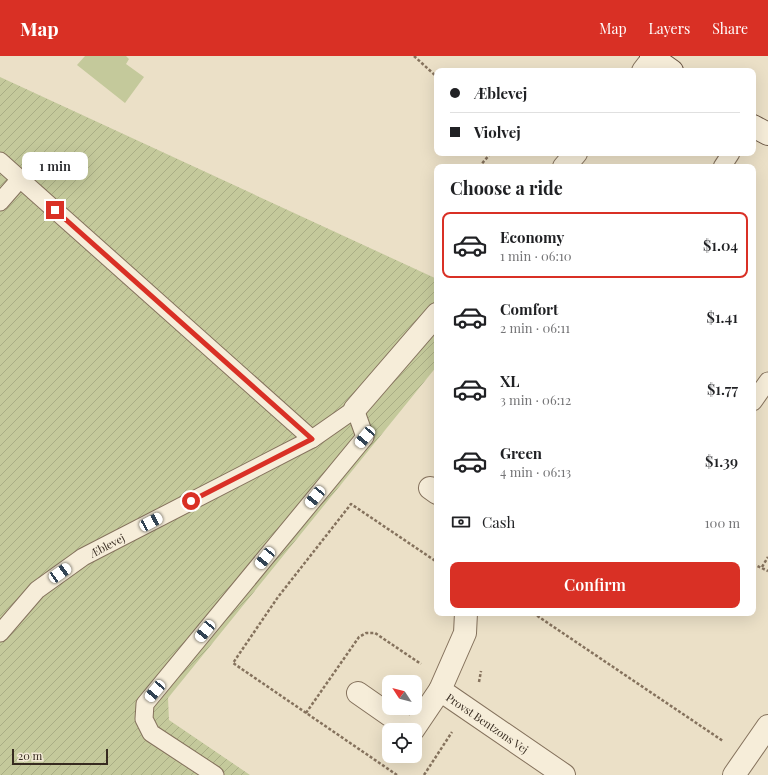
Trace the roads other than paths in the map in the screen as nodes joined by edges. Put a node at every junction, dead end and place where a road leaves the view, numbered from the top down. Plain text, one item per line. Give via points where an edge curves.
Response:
1 (649, 62) edge
2 (664, 68) edge
3 (756, 128) edge
4 (768, 134) edge
5 (573, 156) edge
6 (0, 161) edge
7 (567, 164) edge
8 (20, 179) junction
9 (0, 202) edge
10 (434, 318) edge
11 (768, 381) edge
12 (756, 398) edge
13 (355, 410) junction
14 (312, 439) junction
15 (466, 616) edge
16 (0, 633) edge
17 (442, 685) junction
18 (358, 693) dead end
19 (402, 723) edge
20 (421, 723) edge
21 (768, 726) edge
22 (215, 775) edge
23 (564, 775) edge
24 (734, 775) edge

1 - 2 street
3 - 4 street
5 - 7 street
6 - 8 lane
8 - 9 lane
8 - 14 lane
10 - 13 street
11 - 12 lane
13 - 14 lane, Æblevej
13 - 22 lane via 365,437 145,704 144,719 151,733
14 - 16 lane, Æblevej via 84,557 37,590
15 - 17 street, Provst Bentzons Vej via 465,633
17 - 20 street
17 - 23 street, Provst Bentzons Vej
18 - 19 street
21 - 24 street

